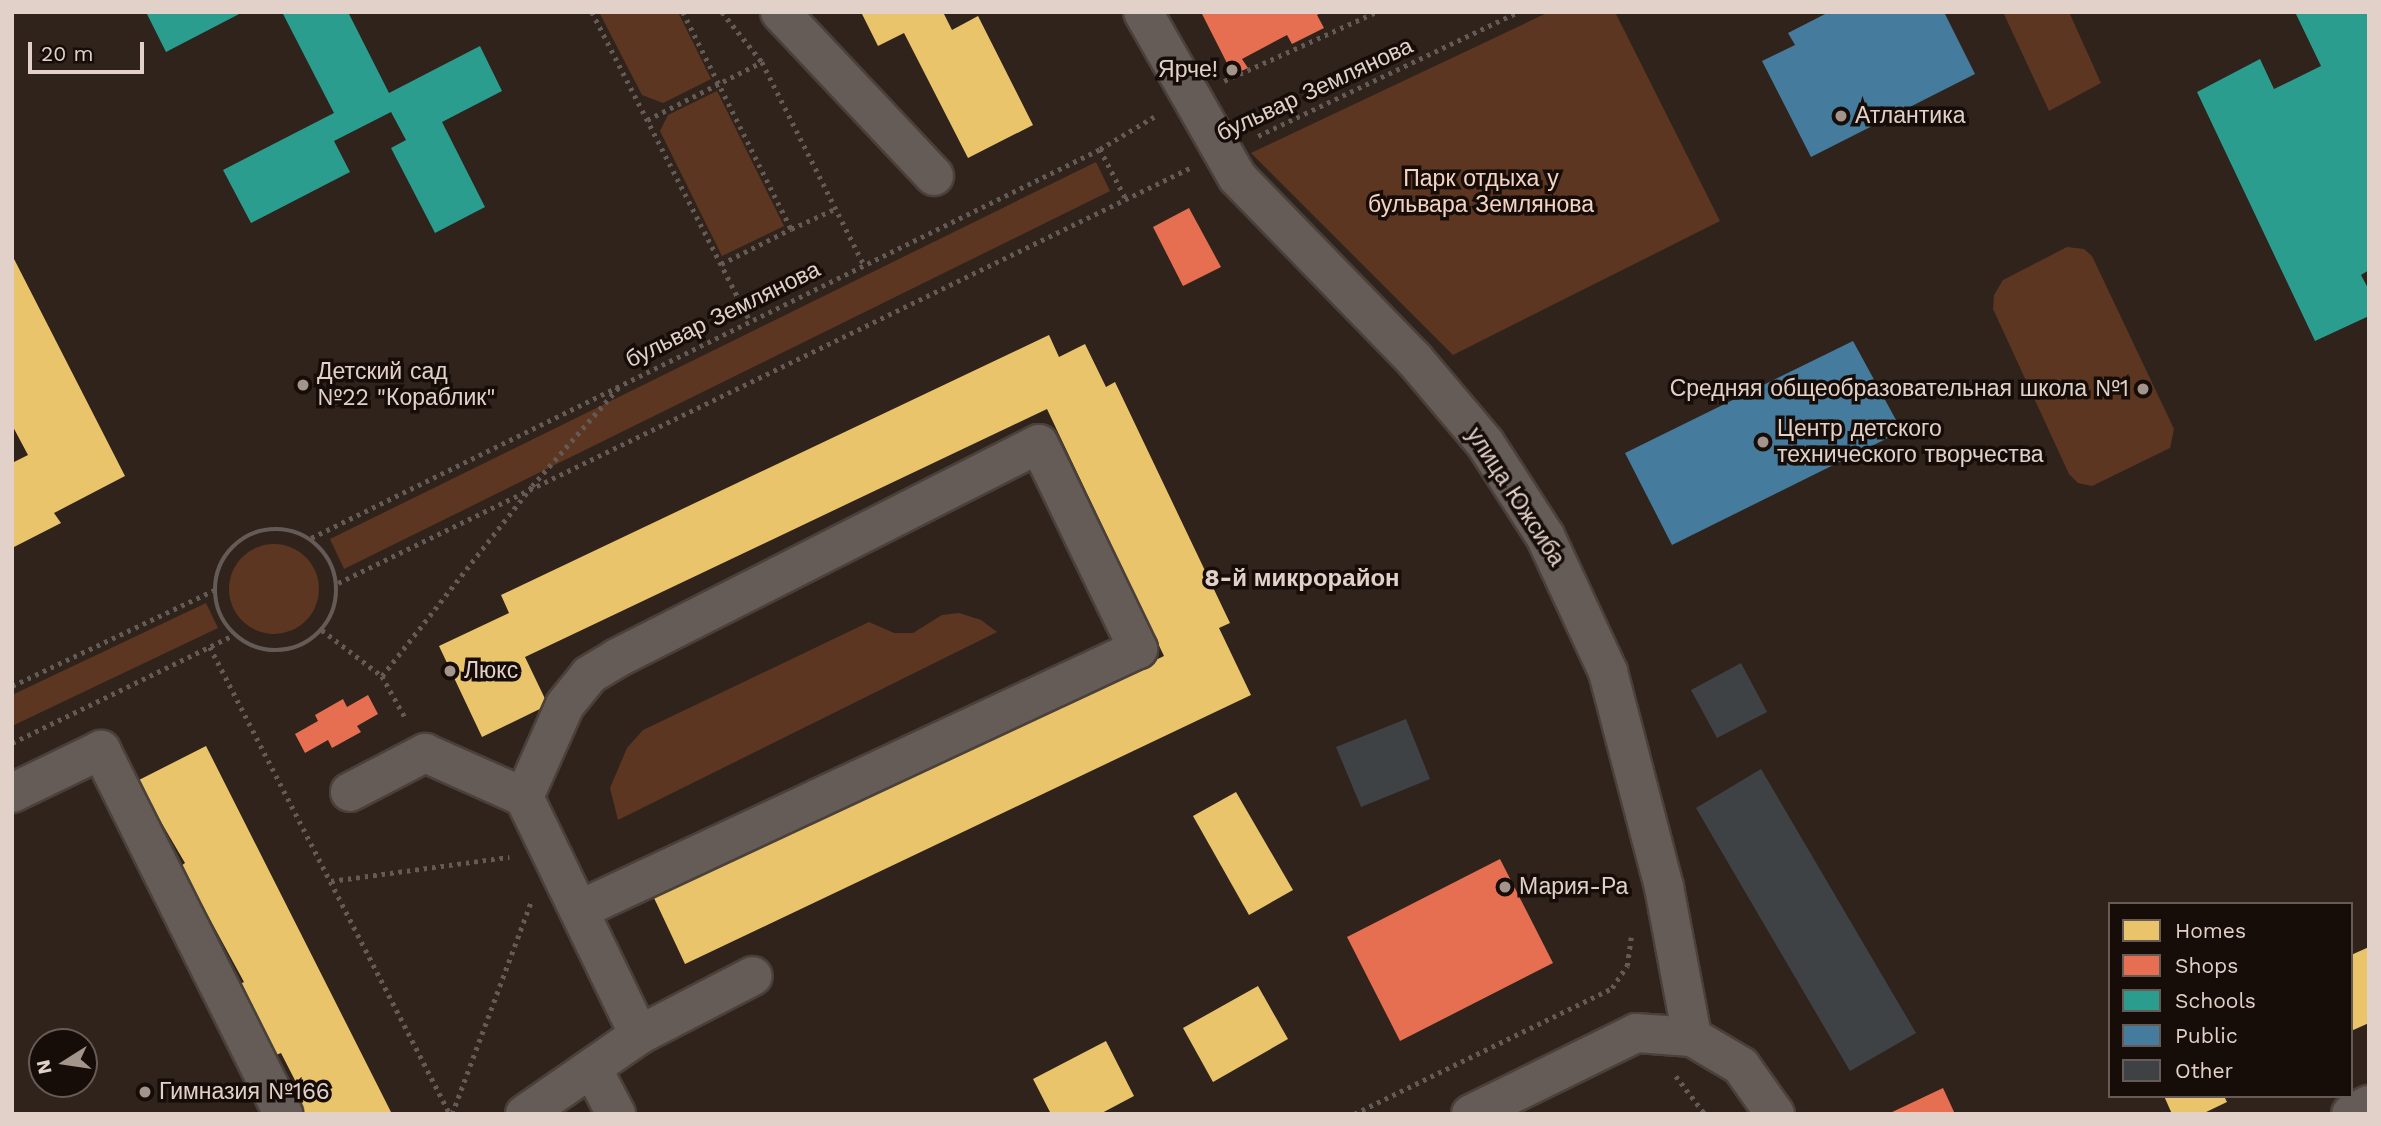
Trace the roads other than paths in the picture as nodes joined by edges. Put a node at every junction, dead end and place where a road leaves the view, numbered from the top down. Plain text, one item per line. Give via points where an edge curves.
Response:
1 (780, 12) edge
2 (1143, 12) edge
3 (933, 176) dead end
4 (350, 792) dead end
5 (12, 793) edge
6 (524, 797) junction
7 (579, 910) junction
8 (754, 976) dead end
9 (639, 1035) junction
10 (1692, 1037) junction
11 (592, 1068) junction
12 (2369, 1105) edge
13 (283, 1114) edge
14 (524, 1114) edge
15 (616, 1114) edge
16 (1471, 1114) edge
17 (1775, 1114) edge
18 (2351, 1114) edge

1 - 3 street
2 - 10 street, улица Южсиба via 1237,177 1414,359 1485,443 1545,536 1608,672 1664,887
4 - 6 street via 425,752
5 - 13 street via 101,750
6 - 7 street
6 - 7 street via 565,705 589,675 1039,444 1138,649
7 - 9 street
8 - 9 street
9 - 11 street
10 - 16 street via 1636,1033
10 - 17 street via 1741,1066
11 - 14 street
11 - 15 street
12 - 18 street

